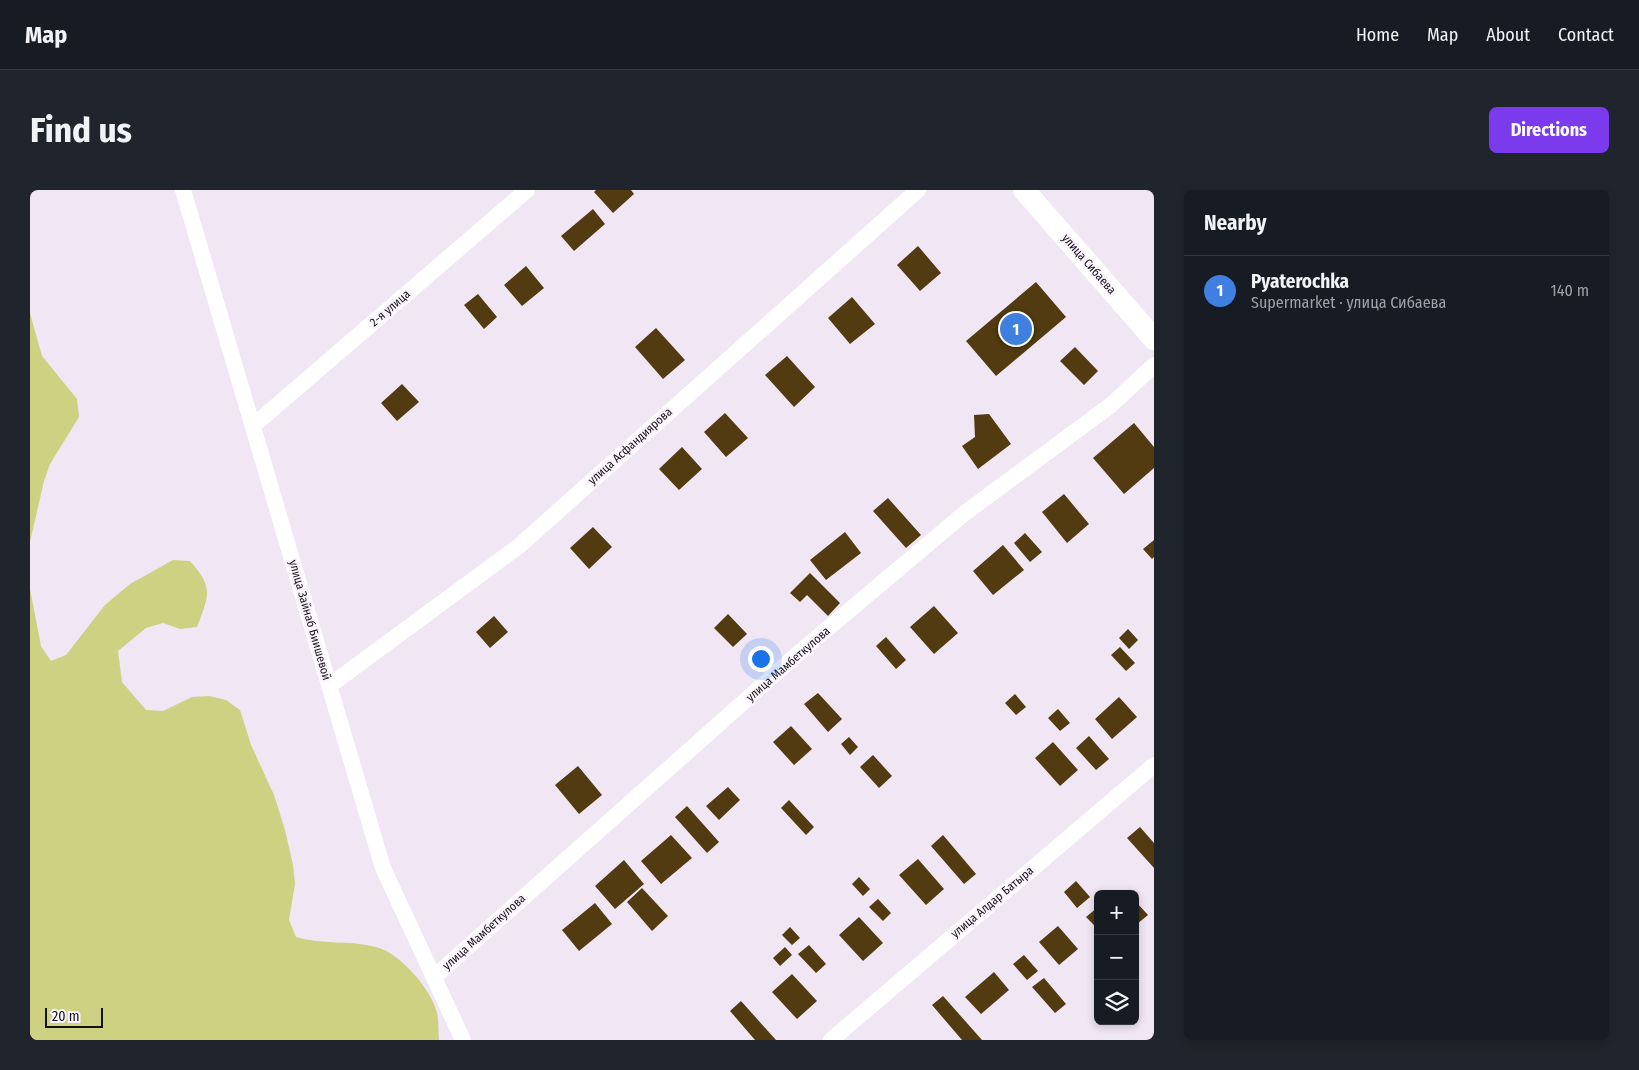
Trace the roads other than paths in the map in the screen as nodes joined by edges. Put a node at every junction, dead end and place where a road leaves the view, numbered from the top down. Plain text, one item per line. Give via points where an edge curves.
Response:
1 (183, 190) edge
2 (527, 190) edge
3 (918, 190) edge
4 (1024, 190) edge
5 (1154, 339) edge
6 (1154, 365) edge
7 (253, 426) junction
8 (330, 686) junction
9 (1154, 765) edge
10 (434, 977) junction
11 (463, 1040) edge
12 (831, 1040) edge

1 - 7 street, улица Зайнаб Биишевой
2 - 7 street, 2-я улица
3 - 8 street, улица Асфандиярова via 519,546
4 - 5 main road, улица Сибаева
6 - 10 street, улица Мамбеткулова via 1111,406 965,513 808,645
7 - 8 street, улица Зайнаб Биишевой
8 - 10 street, улица Зайнаб Биишевой via 383,868
9 - 12 street, улица Алдар Батыра
10 - 11 street, улица Зайнаб Биишевой

